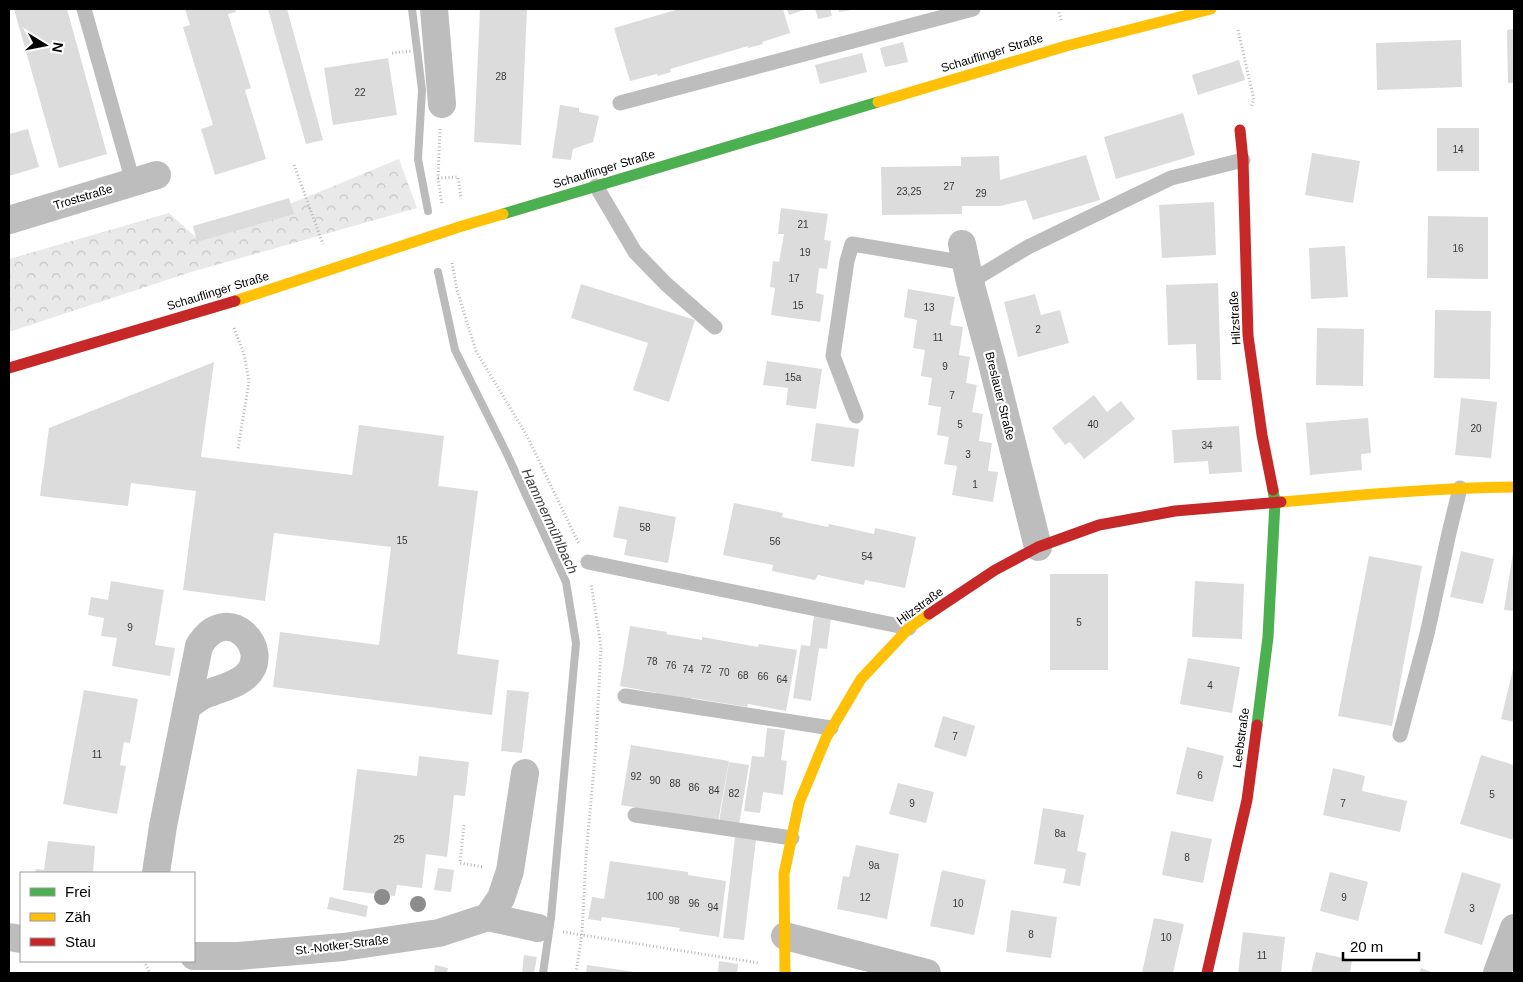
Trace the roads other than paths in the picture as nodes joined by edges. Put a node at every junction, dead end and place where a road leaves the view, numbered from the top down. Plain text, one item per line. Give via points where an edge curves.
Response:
1 (84, 9) edge
2 (434, 9) edge
3 (972, 9) edge
4 (1211, 9) edge
5 (620, 103) dead end
6 (442, 104) road end
7 (1240, 130) road end
8 (1243, 160) junction
9 (145, 179) joint
10 (596, 186) junction
11 (9, 220) edge
12 (966, 263) junction
13 (715, 327) dead end
14 (9, 368) edge
15 (856, 416) dead end
16 (1514, 487) edge
17 (1460, 488) junction
18 (1275, 502) junction
19 (1038, 547) junction
20 (588, 562) road end
21 (909, 628) junction
22 (625, 696) dead end
23 (188, 706) dead end
24 (831, 728) junction
25 (1400, 736) dead end
26 (525, 773) dead end
27 (635, 816) dead end
28 (792, 838) junction
29 (156, 872) edge
30 (488, 917) junction
31 (538, 928) dead end
32 (1514, 928) edge
33 (785, 936) junction
34 (195, 956) edge
35 (238, 965) edge
36 (784, 970) edge
37 (927, 973) edge
38 (1207, 973) edge
39 (1497, 973) edge

1 - 9 lane
2 - 6 street
3 - 5 lane
4 - 10 street, Schauflinger Straße via 1066,46
7 - 8 street, Hilzstraße
8 - 12 lane via 1171,178 1028,247
8 - 18 street, Hilzstraße via 1248,336
9 - 11 street, Troststraße
10 - 13 lane via 635,252
10 - 14 street, Schauflinger Straße via 459,227 218,307
12 - 15 lane via 852,244 833,356
12 - 19 street, Breslauer Straße
16 - 17 street, Hilzstraße
17 - 18 street, Hilzstraße
17 - 25 lane
18 - 19 street, Hilzstraße via 1175,511 1109,523
18 - 38 street, Leebstraße via 1268,637 1247,800
19 - 21 street, Hilzstraße via 995,570
20 - 21 lane
21 - 24 street, Hilzstraße via 861,679
22 - 24 lane
23 - 29 street
24 - 28 street, Hilzstraße via 800,803
26 - 30 street via 510,871 501,898
27 - 28 lane
28 - 33 street, Hilzstraße via 784,874
30 - 31 street, St.-Notker-Straße
30 - 35 street, St.-Notker-Straße via 439,932
32 - 39 street
33 - 36 street, Hilzstraße
33 - 37 street
34 - 35 street, St.-Notker-Straße

